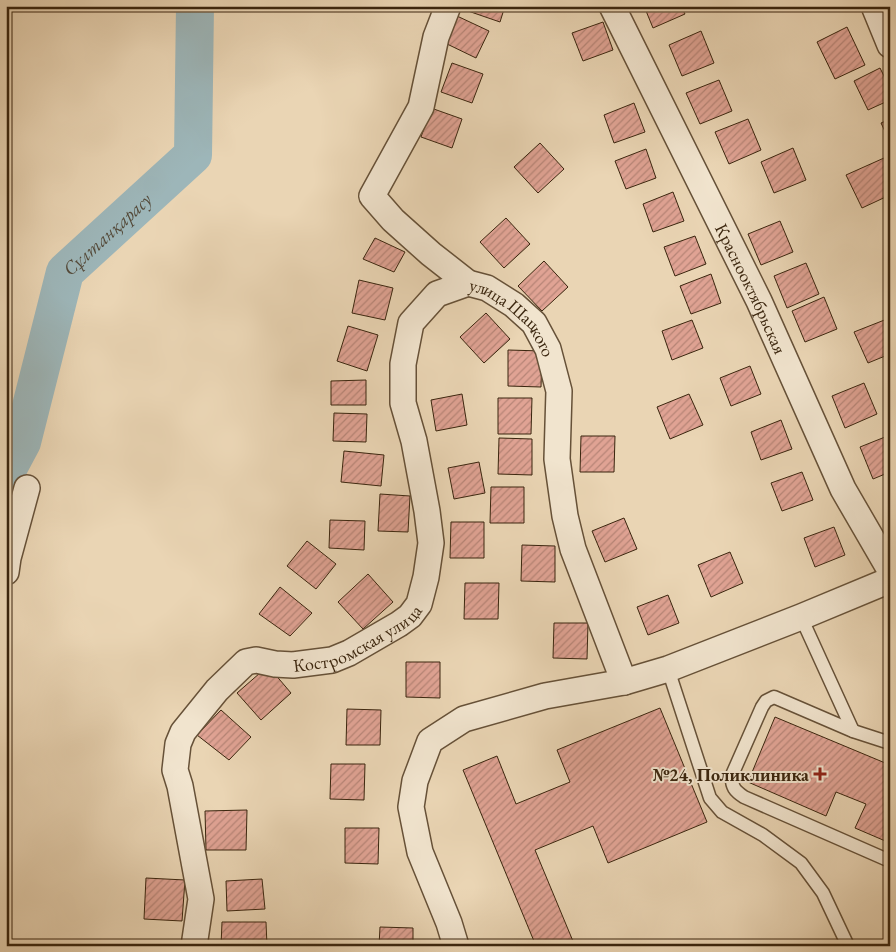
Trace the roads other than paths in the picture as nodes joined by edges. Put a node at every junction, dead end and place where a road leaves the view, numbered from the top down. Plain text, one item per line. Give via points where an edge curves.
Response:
1 (448, 6) edge
2 (612, 6) edge
3 (874, 6) edge
4 (890, 45) edge
5 (468, 283) junction
6 (27, 488) dead end
7 (890, 570) edge
8 (6, 572) edge
9 (890, 580) edge
10 (801, 617) junction
11 (668, 669) junction
12 (624, 682) junction
13 (853, 731) junction
14 (890, 743) edge
15 (890, 862) edge
16 (194, 946) edge
17 (456, 946) edge
18 (848, 946) edge

1 - 5 street, улица Шацкого via 436,36 421,107 372,196 431,254
2 - 7 street, Краснооктябрьская via 754,292 843,489
3 - 4 street
5 - 12 street, улица Шацкого via 487,288 514,305 534,323 548,349 559,392 557,459 565,516 573,549
5 - 16 street, Костромская улица via 436,294 412,324 403,364 404,403 416,450 431,543 418,604 399,624 332,660 293,665 256,660 246,662 217,690 183,732 178,744 175,770 201,899
6 - 8 street
9 - 10 street
10 - 11 street
10 - 13 lane
11 - 12 street
11 - 18 lane via 710,798 722,812 764,835 801,863 823,893
12 - 17 street via 545,696 464,719 430,741 415,781 411,806 420,852
13 - 14 lane
13 - 15 lane via 774,697 762,707 732,775 732,783 735,791 744,797

